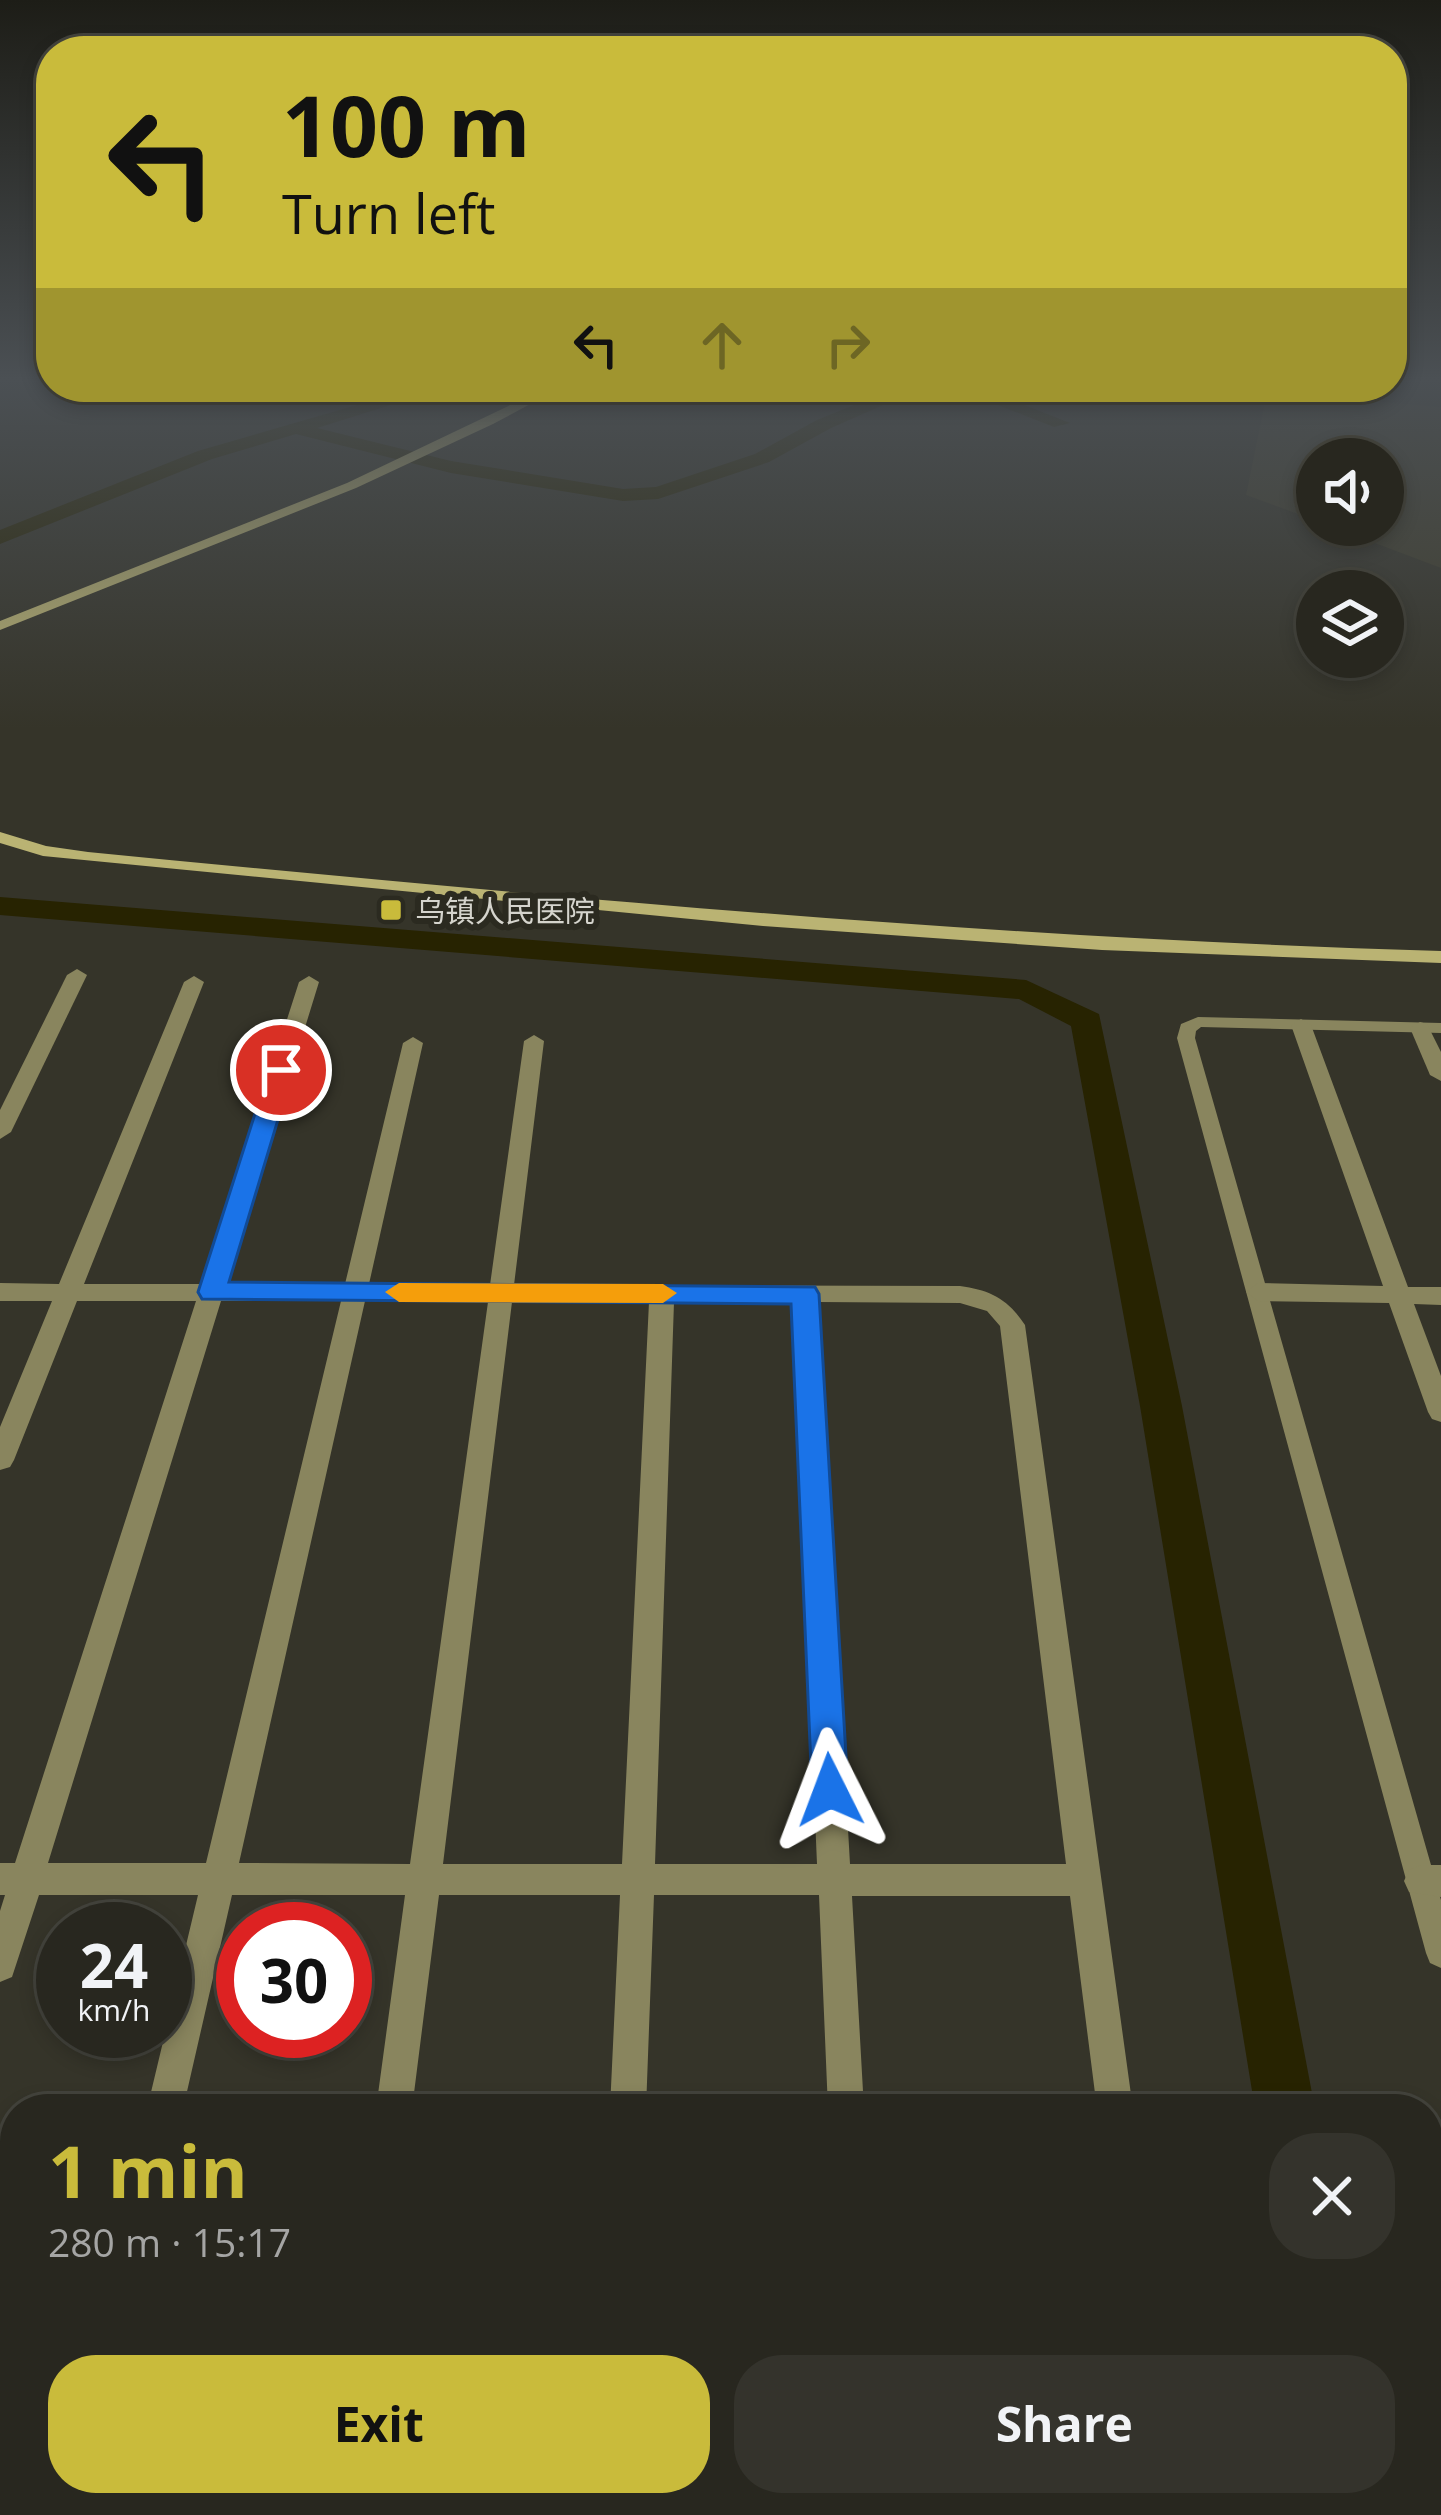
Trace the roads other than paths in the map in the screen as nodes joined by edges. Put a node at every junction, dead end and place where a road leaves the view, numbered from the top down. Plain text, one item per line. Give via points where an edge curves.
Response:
1 (323, 494) edge
2 (0, 626) edge
3 (0, 837) edge
4 (1441, 957) edge
5 (77, 975) dead end
6 (194, 982) dead end
7 (309, 982) dead end
8 (1301, 1024) junction
9 (1430, 1028) edge
10 (534, 1041) dead end
11 (413, 1043) dead end
12 (1441, 1075) edge
13 (0, 1132) edge
14 (0, 1292) edge
15 (68, 1292) junction
16 (212, 1292) junction
17 (355, 1292) junction
18 (1258, 1292) junction
19 (501, 1293) junction
20 (662, 1293) junction
21 (805, 1294) junction
22 (1399, 1295) junction
23 (1441, 1296) edge
24 (1441, 1412) edge
25 (0, 1460) edge
26 (14, 1879) edge
27 (218, 1879) junction
28 (424, 1880) junction
29 (638, 1880) junction
30 (835, 1880) junction
31 (1085, 1880) junction
32 (1431, 1881) edge
33 (1441, 1953) edge
34 (0, 1965) edge
35 (168, 2094) edge
36 (396, 2094) edge
37 (629, 2094) edge
38 (845, 2094) edge
39 (1113, 2094) edge

1 - 2 street
3 - 4 street via 88,857 923,936
5 - 13 street
6 - 15 street
7 - 16 street
8 - 9 lane
8 - 18 lane via 1187,1028
8 - 22 street
9 - 12 street
10 - 19 street
11 - 17 street
14 - 15 street
15 - 16 street
15 - 25 street
16 - 17 street
16 - 26 street
17 - 19 street
17 - 27 street
18 - 22 street
18 - 32 lane
19 - 20 street
19 - 28 street
20 - 21 street
20 - 29 street
21 - 30 street
21 - 31 street via 956,1295 987,1298 1005,1310
22 - 23 street
22 - 24 street
26 - 27 street
26 - 34 street
27 - 28 street
27 - 35 street
28 - 29 street
28 - 36 street
29 - 30 street
29 - 37 street
30 - 31 street
30 - 38 street
31 - 39 street
32 - 33 lane

